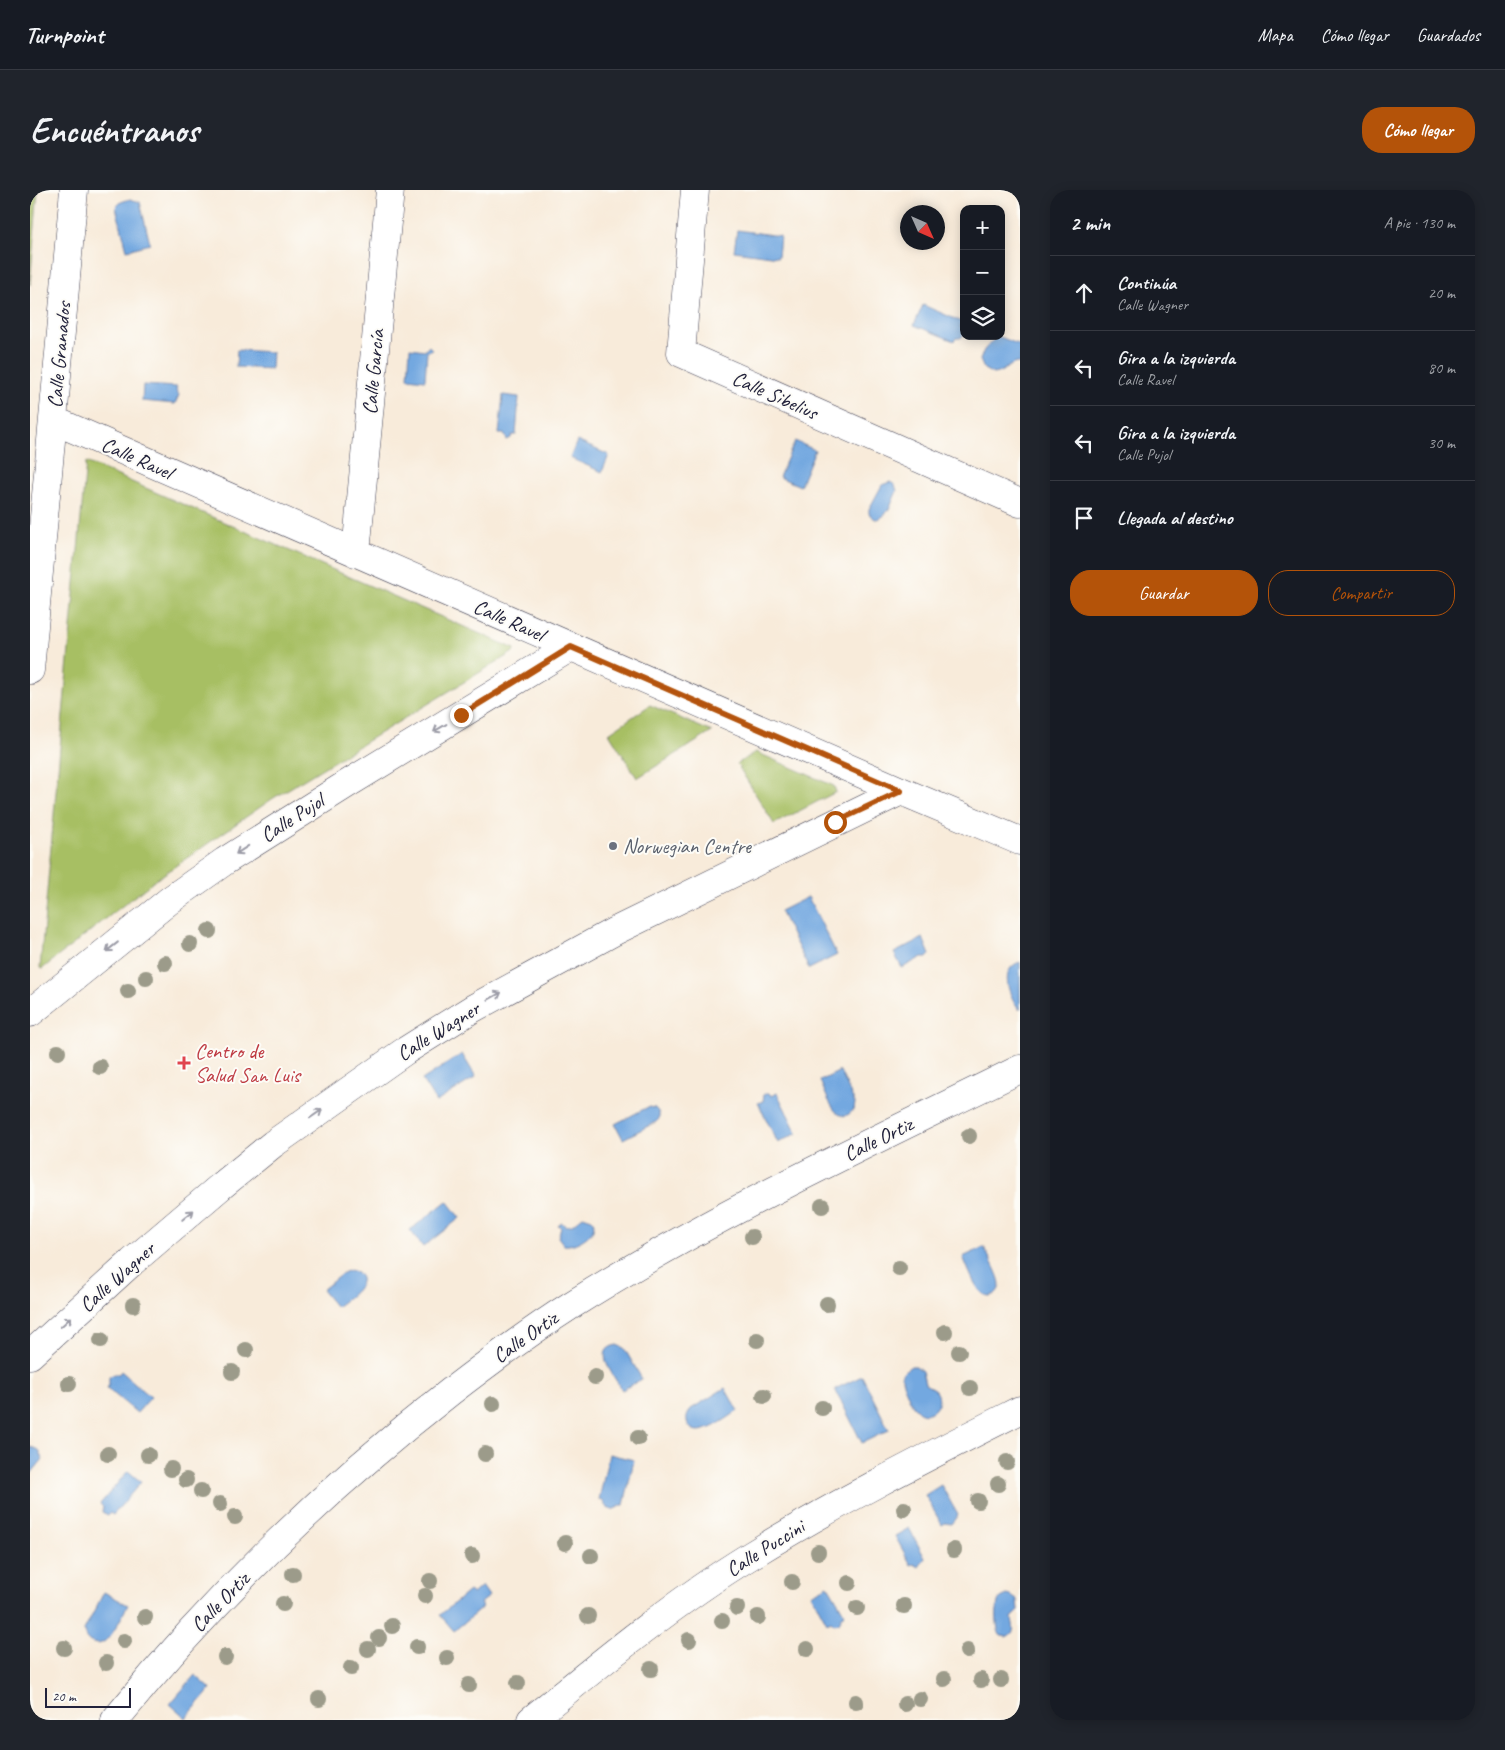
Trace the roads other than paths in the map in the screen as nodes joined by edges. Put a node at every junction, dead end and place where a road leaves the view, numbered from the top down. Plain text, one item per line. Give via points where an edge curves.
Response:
1 (74, 190) edge
2 (390, 190) edge
3 (695, 190) edge
4 (53, 420) junction
5 (1020, 503) edge
6 (356, 553) junction
7 (571, 647) junction
8 (30, 670) edge
9 (901, 791) junction
10 (1020, 841) edge
11 (30, 1013) edge
12 (1020, 1069) edge
13 (30, 1355) edge
14 (1020, 1410) edge
15 (115, 1720) edge
16 (531, 1720) edge

1 - 4 street, Calle Granados
2 - 6 street, Calle García
3 - 5 street, Calle Sibelius via 681,353
4 - 6 street, Calle Ravel
4 - 8 street, Calle Granados
6 - 7 street, Calle Ravel
7 - 9 street, Calle Ravel
7 -> 11 street, Calle Pujol via 224,862 162,906
9 - 10 street, Calle Ravel
13 -> 9 street, Calle Wagner via 132,1262 258,1157 405,1051 472,1009 615,931
12 - 15 street, Calle Ortiz via 672,1244 569,1307 498,1356 402,1430 276,1544 189,1634
14 - 16 street, Calle Puccini via 828,1510 749,1556 667,1611

